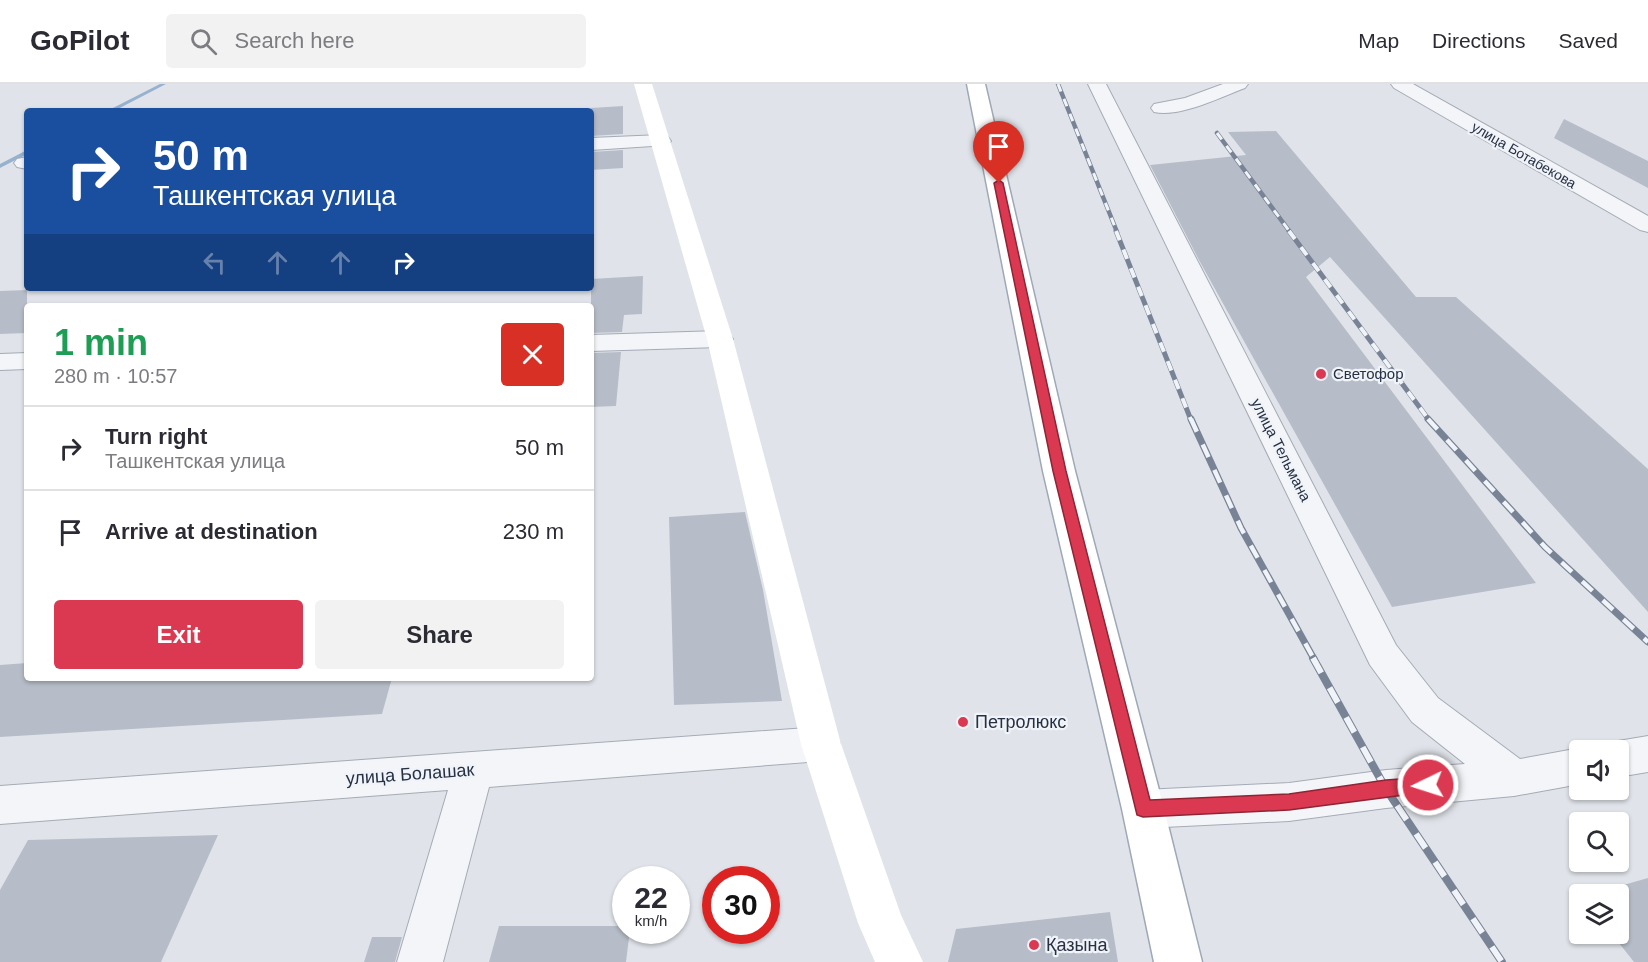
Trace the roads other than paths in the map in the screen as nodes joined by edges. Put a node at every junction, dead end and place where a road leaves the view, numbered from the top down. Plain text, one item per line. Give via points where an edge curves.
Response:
1 (643, 84) edge
2 (976, 84) edge
3 (1097, 84) edge
4 (1239, 84) edge
5 (1400, 84) edge
6 (1156, 86) dead end
7 (1140, 120) junction
8 (661, 141) junction
9 (594, 144) edge
10 (1648, 225) edge
11 (720, 339) junction
12 (594, 343) edge
13 (24, 361) edge
14 (0, 362) edge
15 (821, 744) junction
16 (1648, 754) edge
17 (1629, 757) edge
18 (1569, 768) edge
19 (474, 770) junction
20 (1514, 778) junction
21 (0, 805) edge
22 (1143, 809) junction
23 (420, 962) edge
24 (899, 962) edge
25 (1178, 962) edge

1 - 8 main road
2 - 22 main road via 1059,471
3 - 7 street, улица Тельмана
4 - 7 street
5 - 10 street, улица Ботабекова
6 - 7 street
7 - 20 street, улица Тельмана via 1383,655 1425,710
8 - 9 street
8 - 11 main road
11 - 12 street
11 - 15 main road
13 - 14 street
15 - 19 street, улица Болашак
15 - 24 main road via 881,923
16 - 17 street
18 - 20 street
19 - 21 street, улица Болашак
19 - 23 street
20 - 22 street via 1289,802
22 - 25 main road

